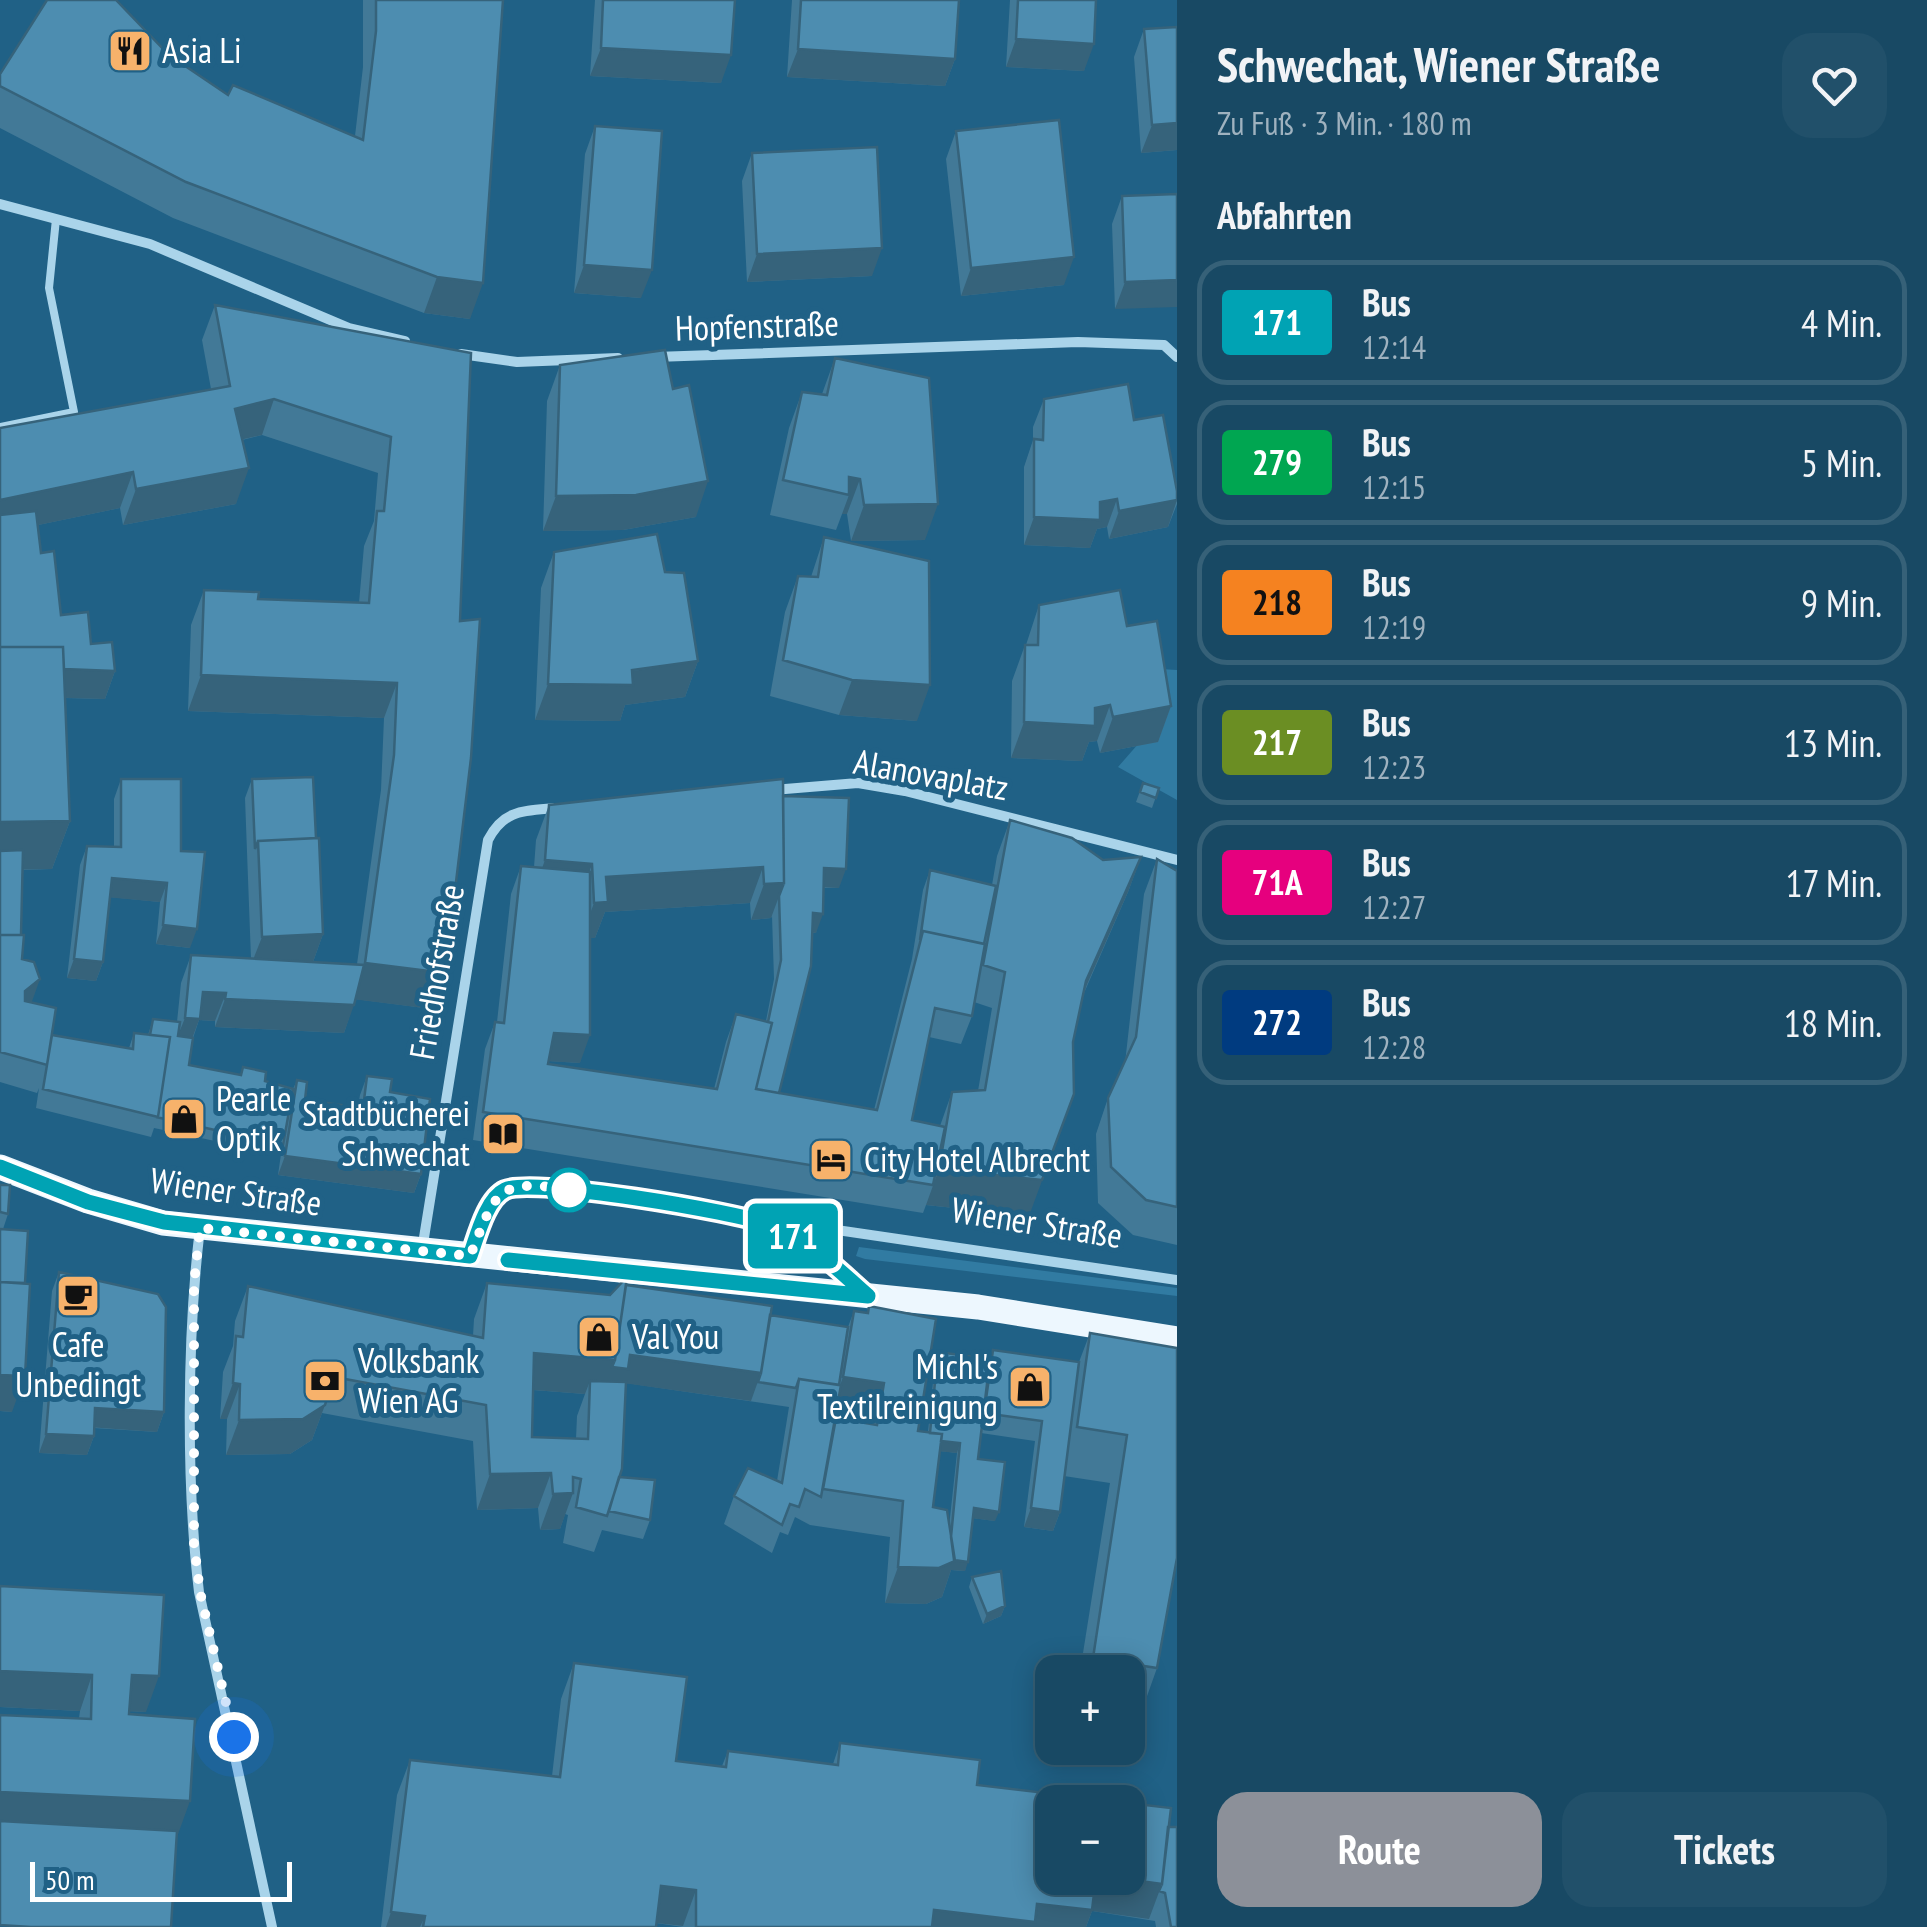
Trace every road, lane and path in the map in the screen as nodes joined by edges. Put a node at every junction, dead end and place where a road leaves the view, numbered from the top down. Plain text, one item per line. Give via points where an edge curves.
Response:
1 (0, 204) edge
2 (56, 219) junction
3 (420, 344) edge
4 (456, 353) edge
5 (1177, 356) edge
6 (0, 427) edge
7 (762, 791) edge
8 (568, 807) edge
9 (1177, 860) edge
10 (0, 1167) edge
11 (767, 1224) junction
12 (200, 1228) junction
13 (422, 1250) junction
14 (470, 1256) junction
15 (1177, 1280) edge
16 (868, 1296) junction
17 (1177, 1339) edge
18 (272, 1927) edge

1 - 2 street
2 - 3 street via 150,244 349,328
2 - 6 lane via 49,288 74,412
4 - 5 street, Hopfenstraße via 518,362 1078,342 1164,345
7 - 9 street, Alanovaplatz via 858,782
8 - 13 street, Friedhofstraße via 510,812 488,840
10 - 12 main road, Wiener Straße via 88,1202
11 - 14 street, Wiener Straße via 518,1186 496,1196
11 - 15 street, Wiener Straße via 968,1246
11 - 16 street, Wiener Straße via 825,1256
12 - 13 main road, Wiener Straße
12 - 18 street via 194,1544
13 - 14 main road, Wiener Straße
14 - 16 main road, Wiener Straße
16 - 17 main road, Wiener Straße

